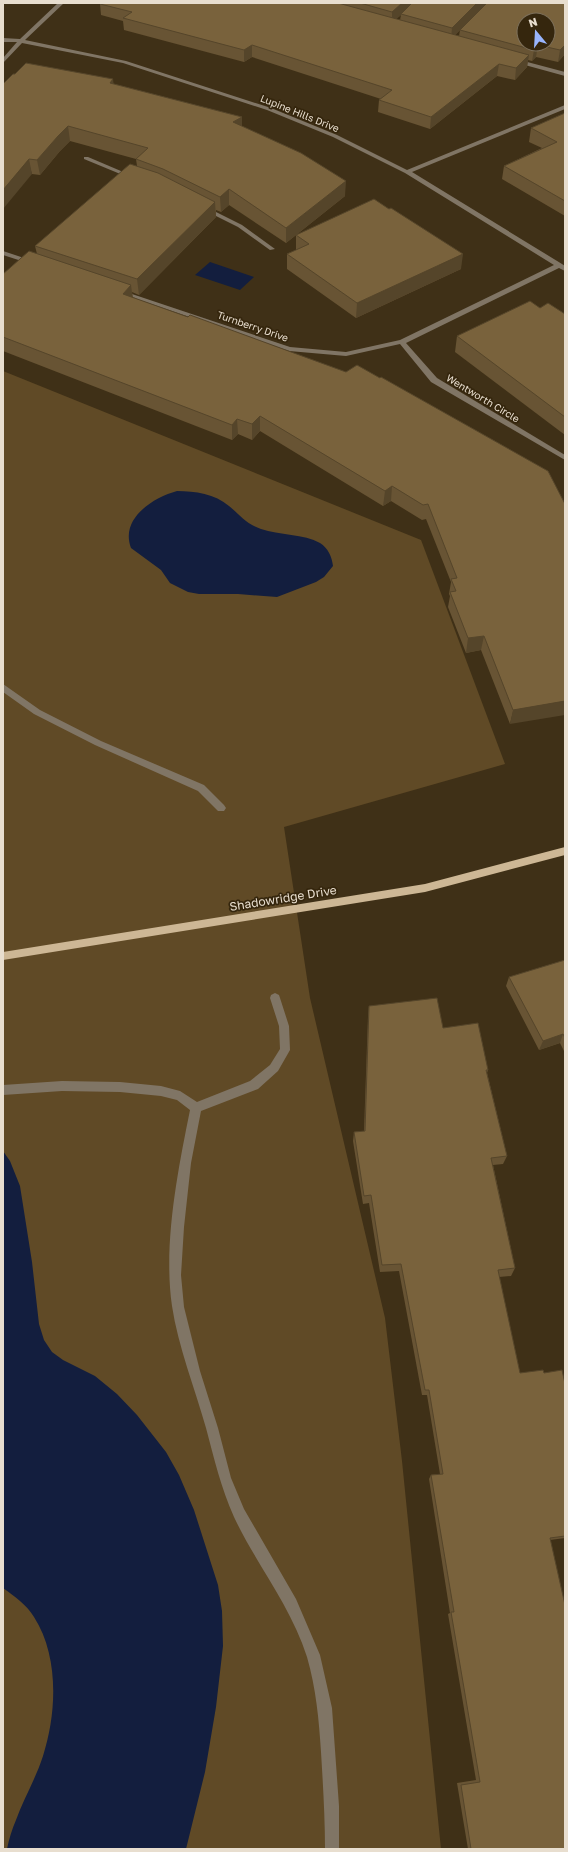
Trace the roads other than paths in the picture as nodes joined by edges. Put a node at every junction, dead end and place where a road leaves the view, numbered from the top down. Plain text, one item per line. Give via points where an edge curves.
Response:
1 (62, 3) edge
2 (3, 40) edge
3 (21, 41) junction
4 (512, 60) edge
5 (3, 61) edge
6 (565, 74) edge
7 (565, 107) edge
8 (86, 158) dead end
9 (406, 172) junction
10 (126, 174) junction
11 (120, 179) edge
12 (140, 179) edge
13 (194, 203) edge
14 (272, 249) dead end
15 (3, 253) edge
16 (32, 255) edge
17 (27, 260) junction
18 (41, 265) edge
19 (562, 267) edge
20 (114, 290) edge
21 (402, 342) junction
22 (565, 458) edge
23 (3, 687) edge
24 (221, 808) dead end
25 (565, 851) edge
26 (3, 956) edge
27 (275, 998) dead end
28 (3, 1090) edge
29 (196, 1108) junction
30 (332, 1849) edge

1 - 3 street
2 - 3 street, Lupine Hills Drive
3 - 5 street
3 - 9 street, Lupine Hills Drive via 124,62 268,109 335,136
4 - 6 street
7 - 9 street
8 - 10 street
9 - 19 street, Lupine Hills Drive
10 - 11 street
10 - 12 street
13 - 14 street via 240,226
15 - 17 street
16 - 17 street
17 - 18 street
19 - 21 street, Turnberry Drive
20 - 21 street, Turnberry Drive via 289,349 346,354
21 - 22 street, Wentworth Circle via 434,380
23 - 24 street via 37,712 98,743 201,788
25 - 26 main road, Shadowridge Drive via 425,888
27 - 29 street via 284,1026 285,1050 274,1068 254,1085
28 - 29 street via 62,1086 120,1087 161,1091 180,1096
29 - 30 street via 185,1163 178,1226 175,1275 178,1307 194,1371 239,1513 290,1604 313,1656 319,1677 325,1708 332,1806

